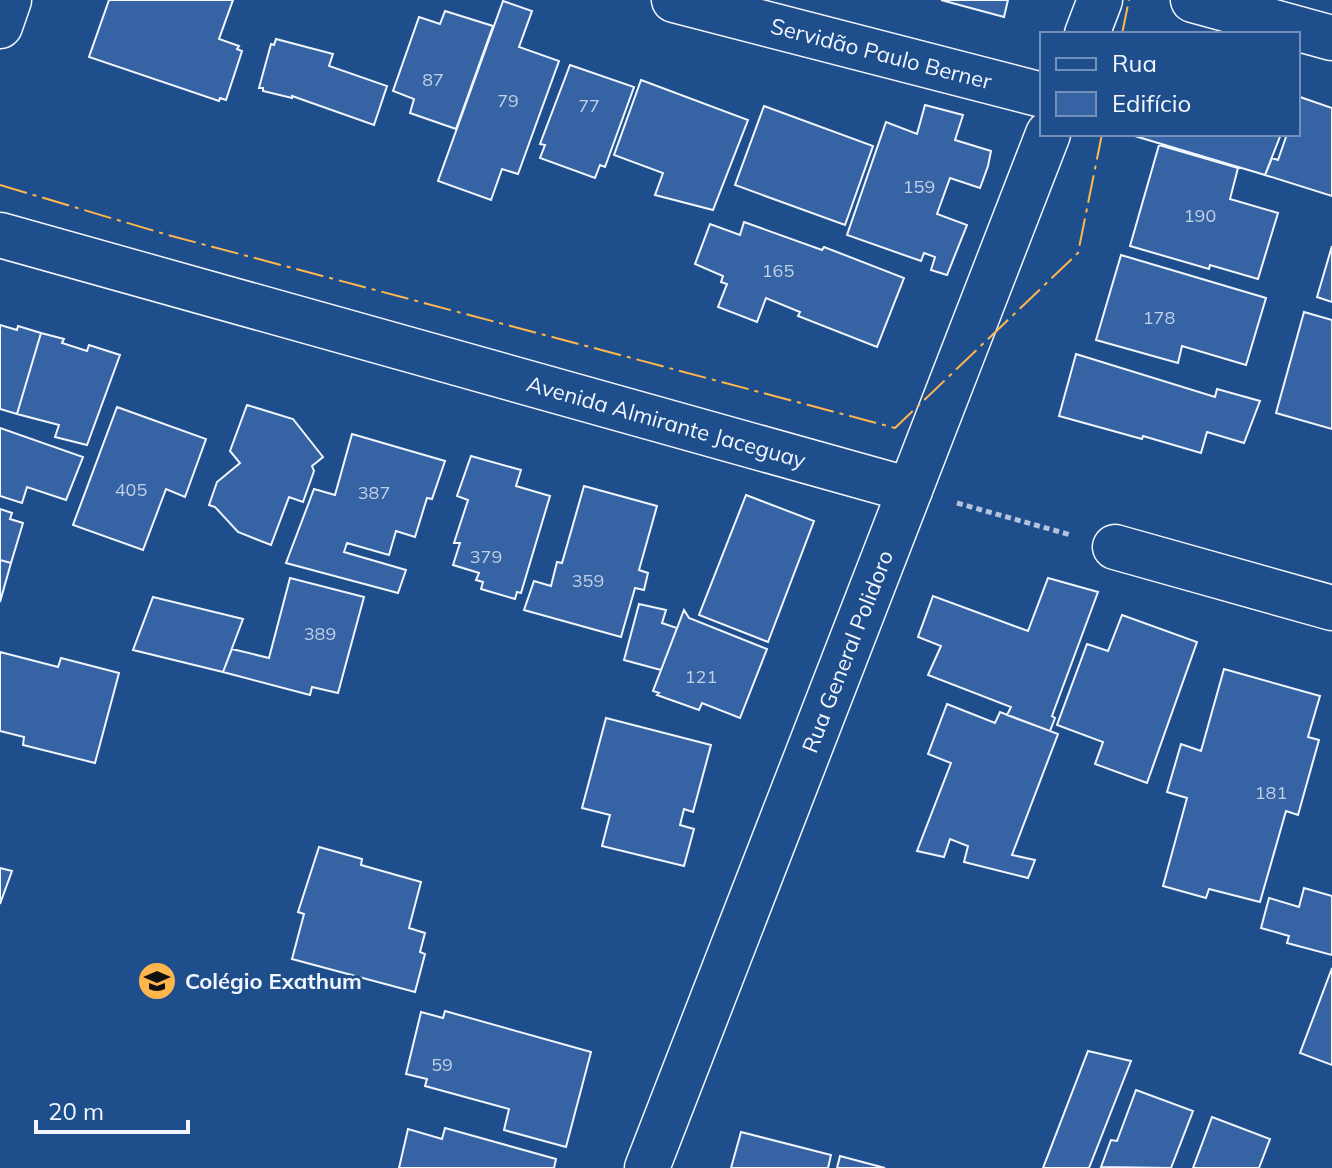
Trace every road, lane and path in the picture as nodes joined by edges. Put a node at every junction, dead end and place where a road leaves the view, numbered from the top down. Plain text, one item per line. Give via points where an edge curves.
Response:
1 (9, 0) edge
2 (674, 0) edge
3 (1100, 0) edge
4 (1193, 0) edge
5 (0, 26) edge
6 (1088, 32) edge
7 (1332, 38) edge
8 (1040, 94) edge
9 (1047, 136) edge
10 (0, 235) edge
11 (910, 490) junction
12 (1115, 547) joint
13 (1332, 608) edge
14 (647, 1168) edge

1 - 5 street
2 - 8 street, Servidão Paulo Berner
3 - 6 street
4 - 7 street
9 - 11 street, Rua General Polidoro
10 - 11 street, Avenida Almirante Jaceguay
11 - 12 path
11 - 14 street, Rua General Polidoro
12 - 13 street

